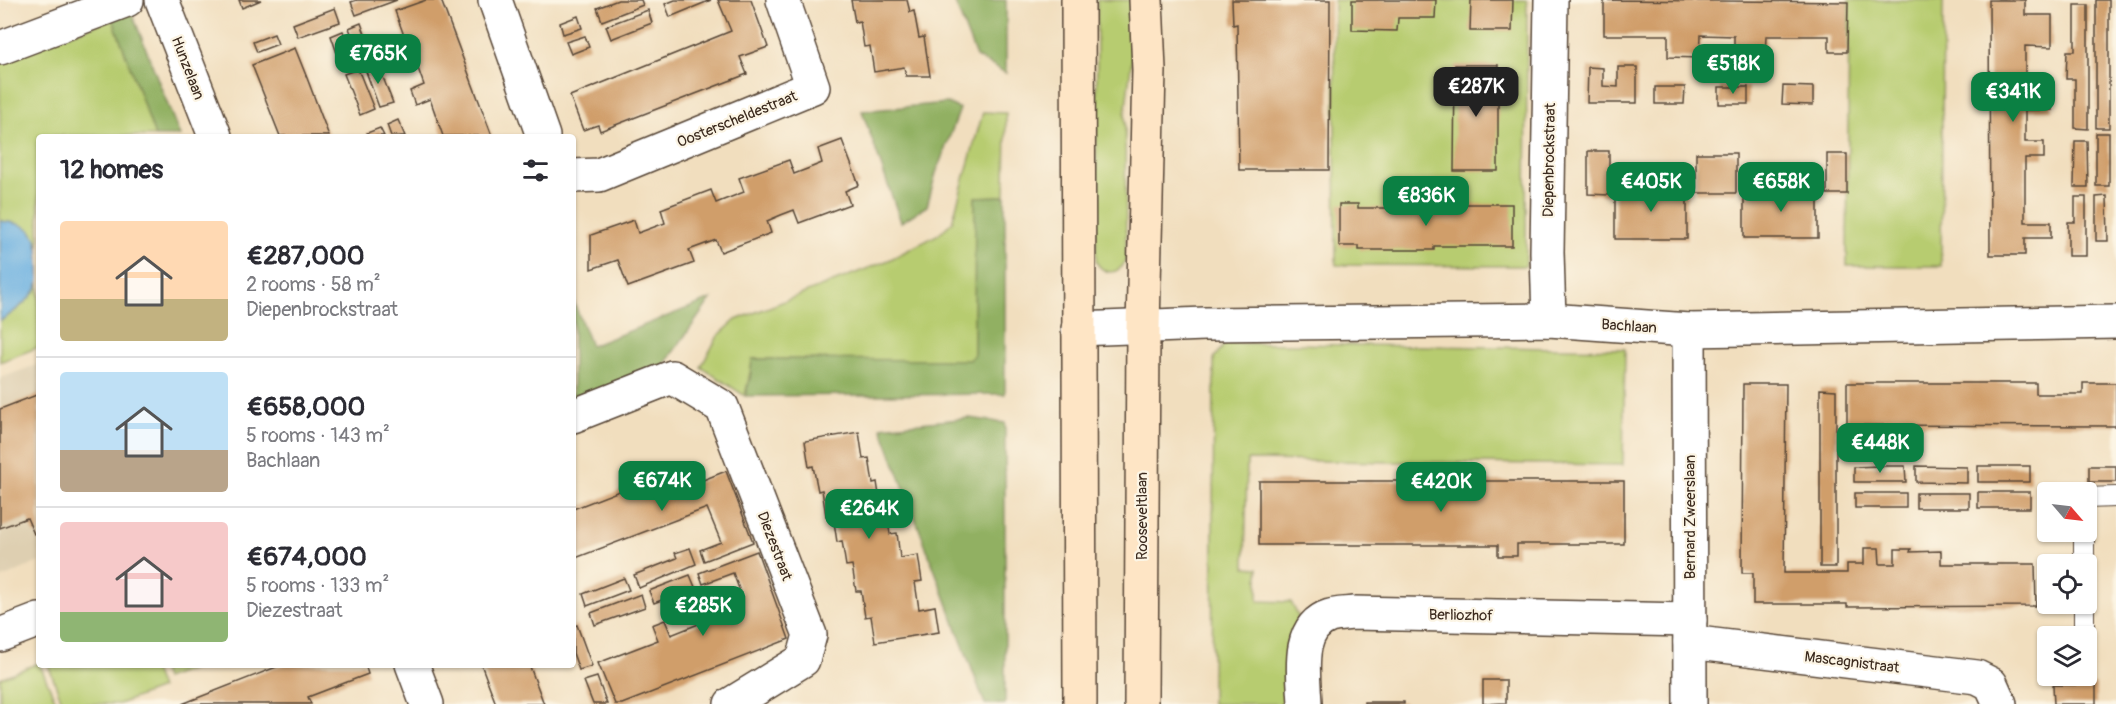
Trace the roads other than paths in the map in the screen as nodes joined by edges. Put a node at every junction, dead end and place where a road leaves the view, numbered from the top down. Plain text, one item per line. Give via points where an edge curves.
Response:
1 (127, 0) edge
2 (162, 0) edge
3 (495, 0) edge
4 (783, 0) edge
5 (1078, 0) edge
6 (1146, 0) edge
7 (1551, 0) edge
8 (0, 48) edge
9 (214, 134) edge
10 (542, 134) edge
11 (576, 176) edge
12 (1549, 320) junction
13 (2116, 322) edge
14 (1143, 328) junction
15 (1078, 329) junction
16 (1689, 330) junction
17 (576, 415) edge
18 (2116, 497) edge
19 (2097, 498) edge
20 (36, 621) edge
21 (1690, 631) junction
22 (0, 635) edge
23 (413, 668) edge
24 (426, 704) edge
25 (731, 704) edge
26 (1080, 704) edge
27 (1140, 704) edge
28 (1305, 704) edge
29 (1690, 704) edge
30 (2000, 704) edge

1 - 8 street
2 - 9 street, Hunzelaan
3 - 10 street
4 - 11 street, Oosterscheldestraat via 813,87 599,175
5 - 15 main road
6 - 14 main road, Rooseveltlaan via 1149,70
7 - 12 street, Diepenbrockstraat
12 - 14 street, Bachlaan
12 - 16 street, Bachlaan
13 - 16 street, Bachlaan
14 - 15 street
14 - 27 main road, Rooseveltlaan
15 - 26 main road
16 - 21 street, Bernard Zweerslaan
17 - 25 street, Diezestraat via 672,377 722,407 810,635 803,660
18 - 19 lane
20 - 22 street
21 - 28 street, Berliozhof via 1353,613 1329,616 1311,629 1304,651
21 - 29 street, Bernard Zweerslaan
21 - 30 street, Mascagnistraat via 1977,677 1991,684
23 - 24 street

